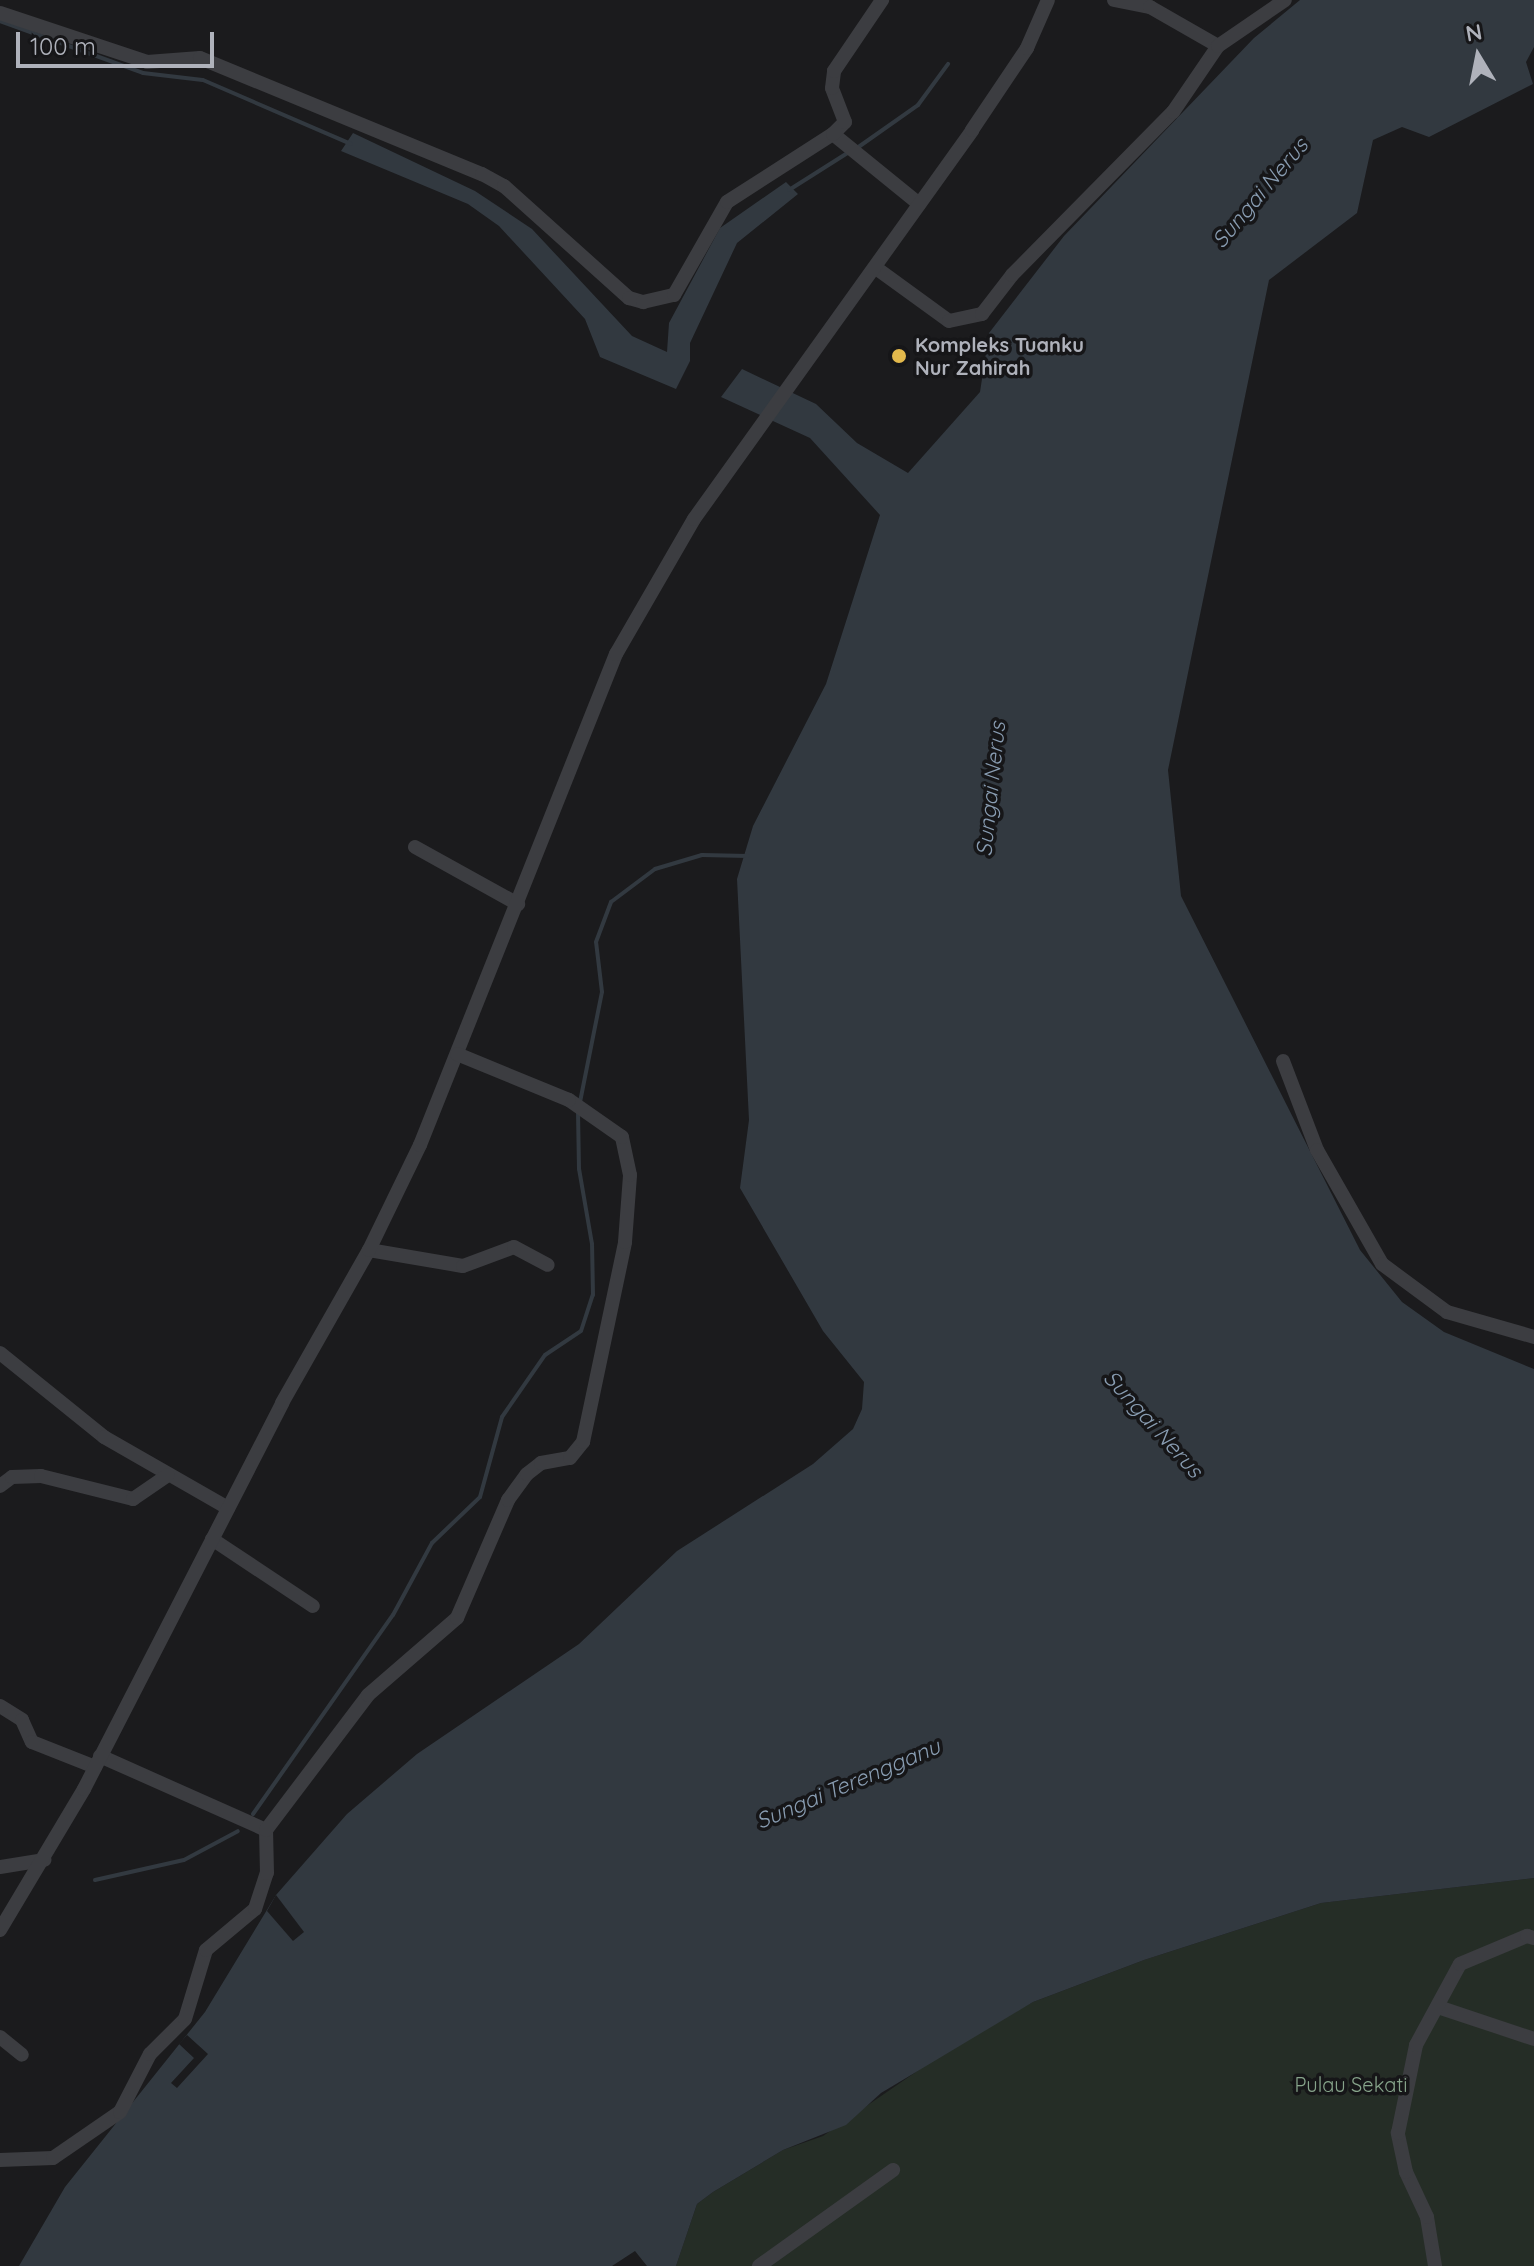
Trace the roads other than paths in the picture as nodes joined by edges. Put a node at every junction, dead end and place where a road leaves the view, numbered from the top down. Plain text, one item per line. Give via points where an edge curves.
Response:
1 (882, 0) edge
2 (1048, 0) edge
3 (1114, 0) edge
4 (1285, 0) edge
5 (0, 13) edge
6 (1218, 46) junction
7 (838, 138) junction
8 (919, 204) junction
9 (876, 268) junction
10 (415, 847) dead end
11 (518, 904) junction
12 (457, 1054) junction
13 (1283, 1061) dead end
14 (369, 1250) junction
15 (548, 1265) dead end
16 (1534, 1337) edge
17 (0, 1353) edge
18 (168, 1475) junction
19 (0, 1486) edge
20 (228, 1508) junction
21 (212, 1539) junction
22 (313, 1606) dead end
23 (0, 1706) edge
24 (97, 1761) junction
25 (266, 1830) junction
26 (44, 1860) junction
27 (0, 1867) edge
28 (0, 1930) edge
29 (1534, 1938) edge
30 (1438, 2007) dead end
31 (0, 2037) edge
32 (1534, 2039) edge
33 (22, 2055) dead end
34 (0, 2160) edge
35 (893, 2170) dead end
36 (759, 2266) edge
37 (1435, 2266) edge

1 - 7 street via 834,71 832,88 845,122
2 - 8 street via 1027,48
3 - 6 street via 1150,7
4 - 6 street
5 - 7 street via 134,59 200,58 482,174 504,186 629,298 643,302 674,295 727,202
6 - 9 street via 1173,112 973,320 949,321
7 - 8 street
8 - 9 street
9 - 11 street via 694,519 616,654
10 - 11 street
11 - 12 street
12 - 14 street
12 - 25 street via 569,1100 622,1137 630,1180 625,1242 578,1452 541,1463 527,1474 508,1500 457,1618 368,1695
13 - 16 street via 1317,1150 1382,1264 1447,1312
14 - 15 street via 463,1266 514,1247
14 - 20 street
17 - 18 street via 104,1437
18 - 19 street via 133,1499 27,1474
18 - 20 street
20 - 21 street
21 - 22 street
21 - 24 street
23 - 24 street via 22,1720 32,1742
24 - 25 street
24 - 26 street
25 - 34 street via 267,1873 255,1909 206,1950 185,2019 150,2054 120,2112 53,2158
26 - 27 street
26 - 28 street
29 - 37 street via 1527,1936 1460,1964 1416,2045 1398,2133 1406,2172 1427,2217
30 - 32 street
31 - 33 street
35 - 36 street

